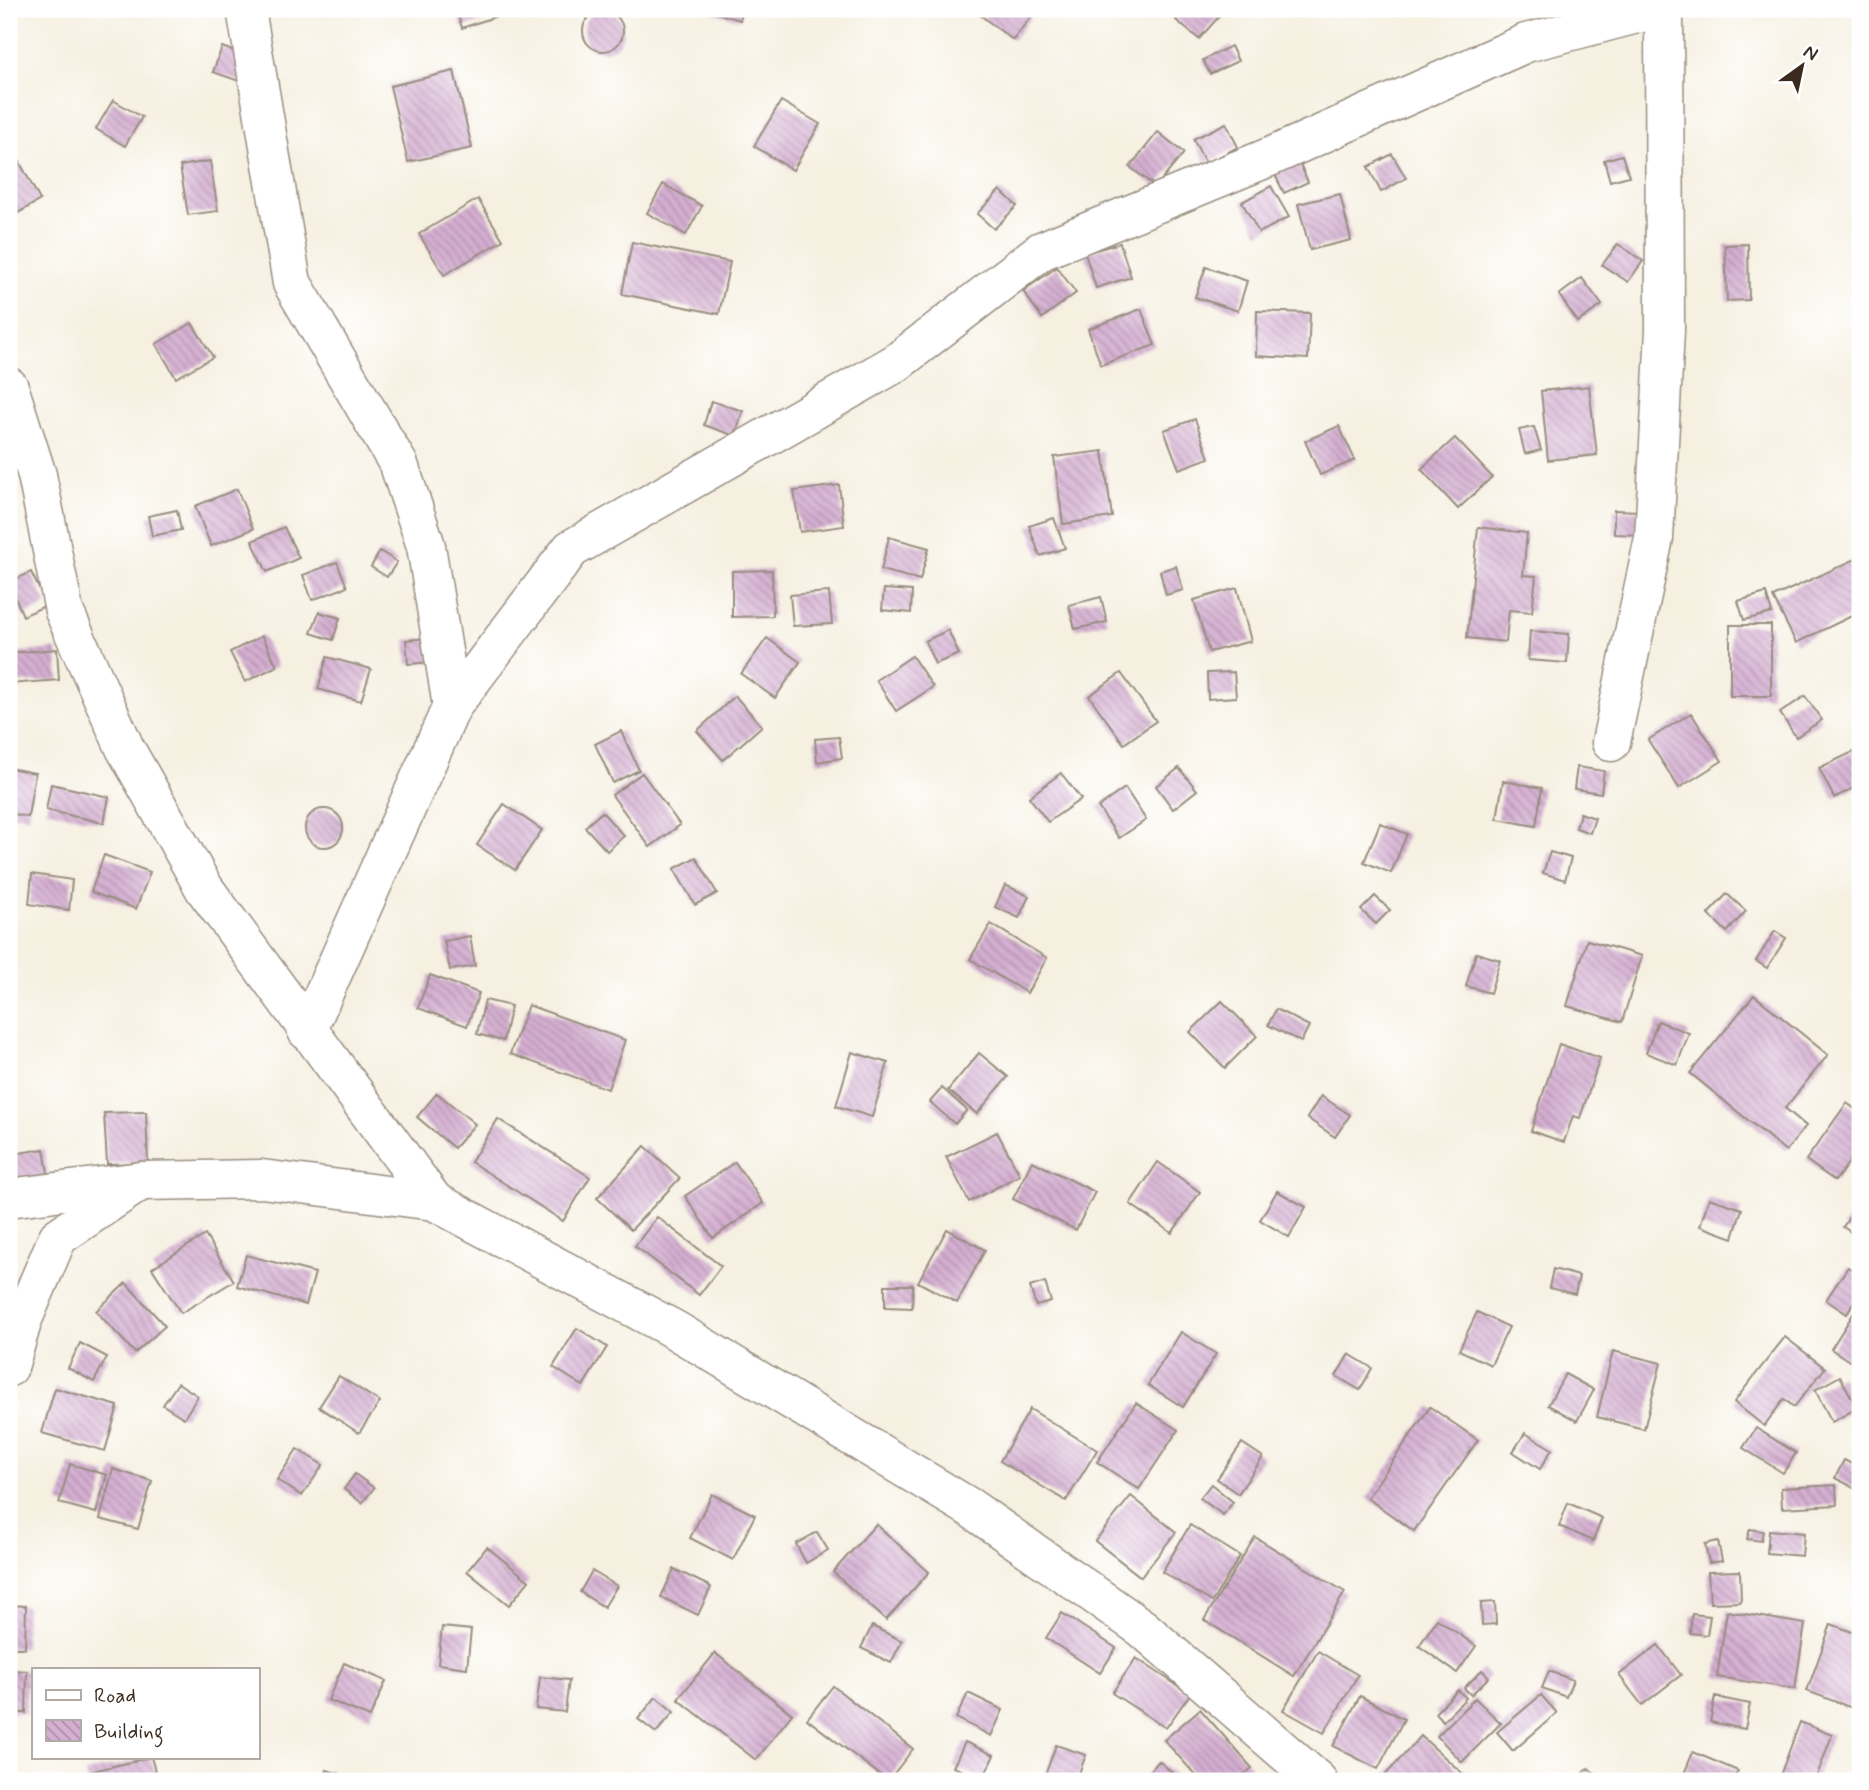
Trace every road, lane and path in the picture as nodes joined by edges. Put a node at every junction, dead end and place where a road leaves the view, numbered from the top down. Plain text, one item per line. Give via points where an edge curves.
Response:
1 (246, 9) edge
2 (1656, 9) edge
3 (1664, 9) edge
4 (9, 387) edge
5 (452, 706) junction
6 (1611, 742) dead end
7 (307, 1031) junction
8 (141, 1181) junction
9 (9, 1198) edge
10 (434, 1201) junction
11 (9, 1367) edge
12 (1318, 1781) edge

1 - 5 street via 292,283 400,465 426,546
2 - 5 street via 1526,43 1272,156 1041,251 897,363 571,549
3 - 6 street via 1665,330 1654,538
4 - 7 street via 37,475 64,611 125,748 204,888
5 - 7 street
7 - 10 street
8 - 9 street
8 - 10 street via 262,1179
8 - 11 street via 58,1237
10 - 12 street via 675,1330 969,1507 1142,1628

